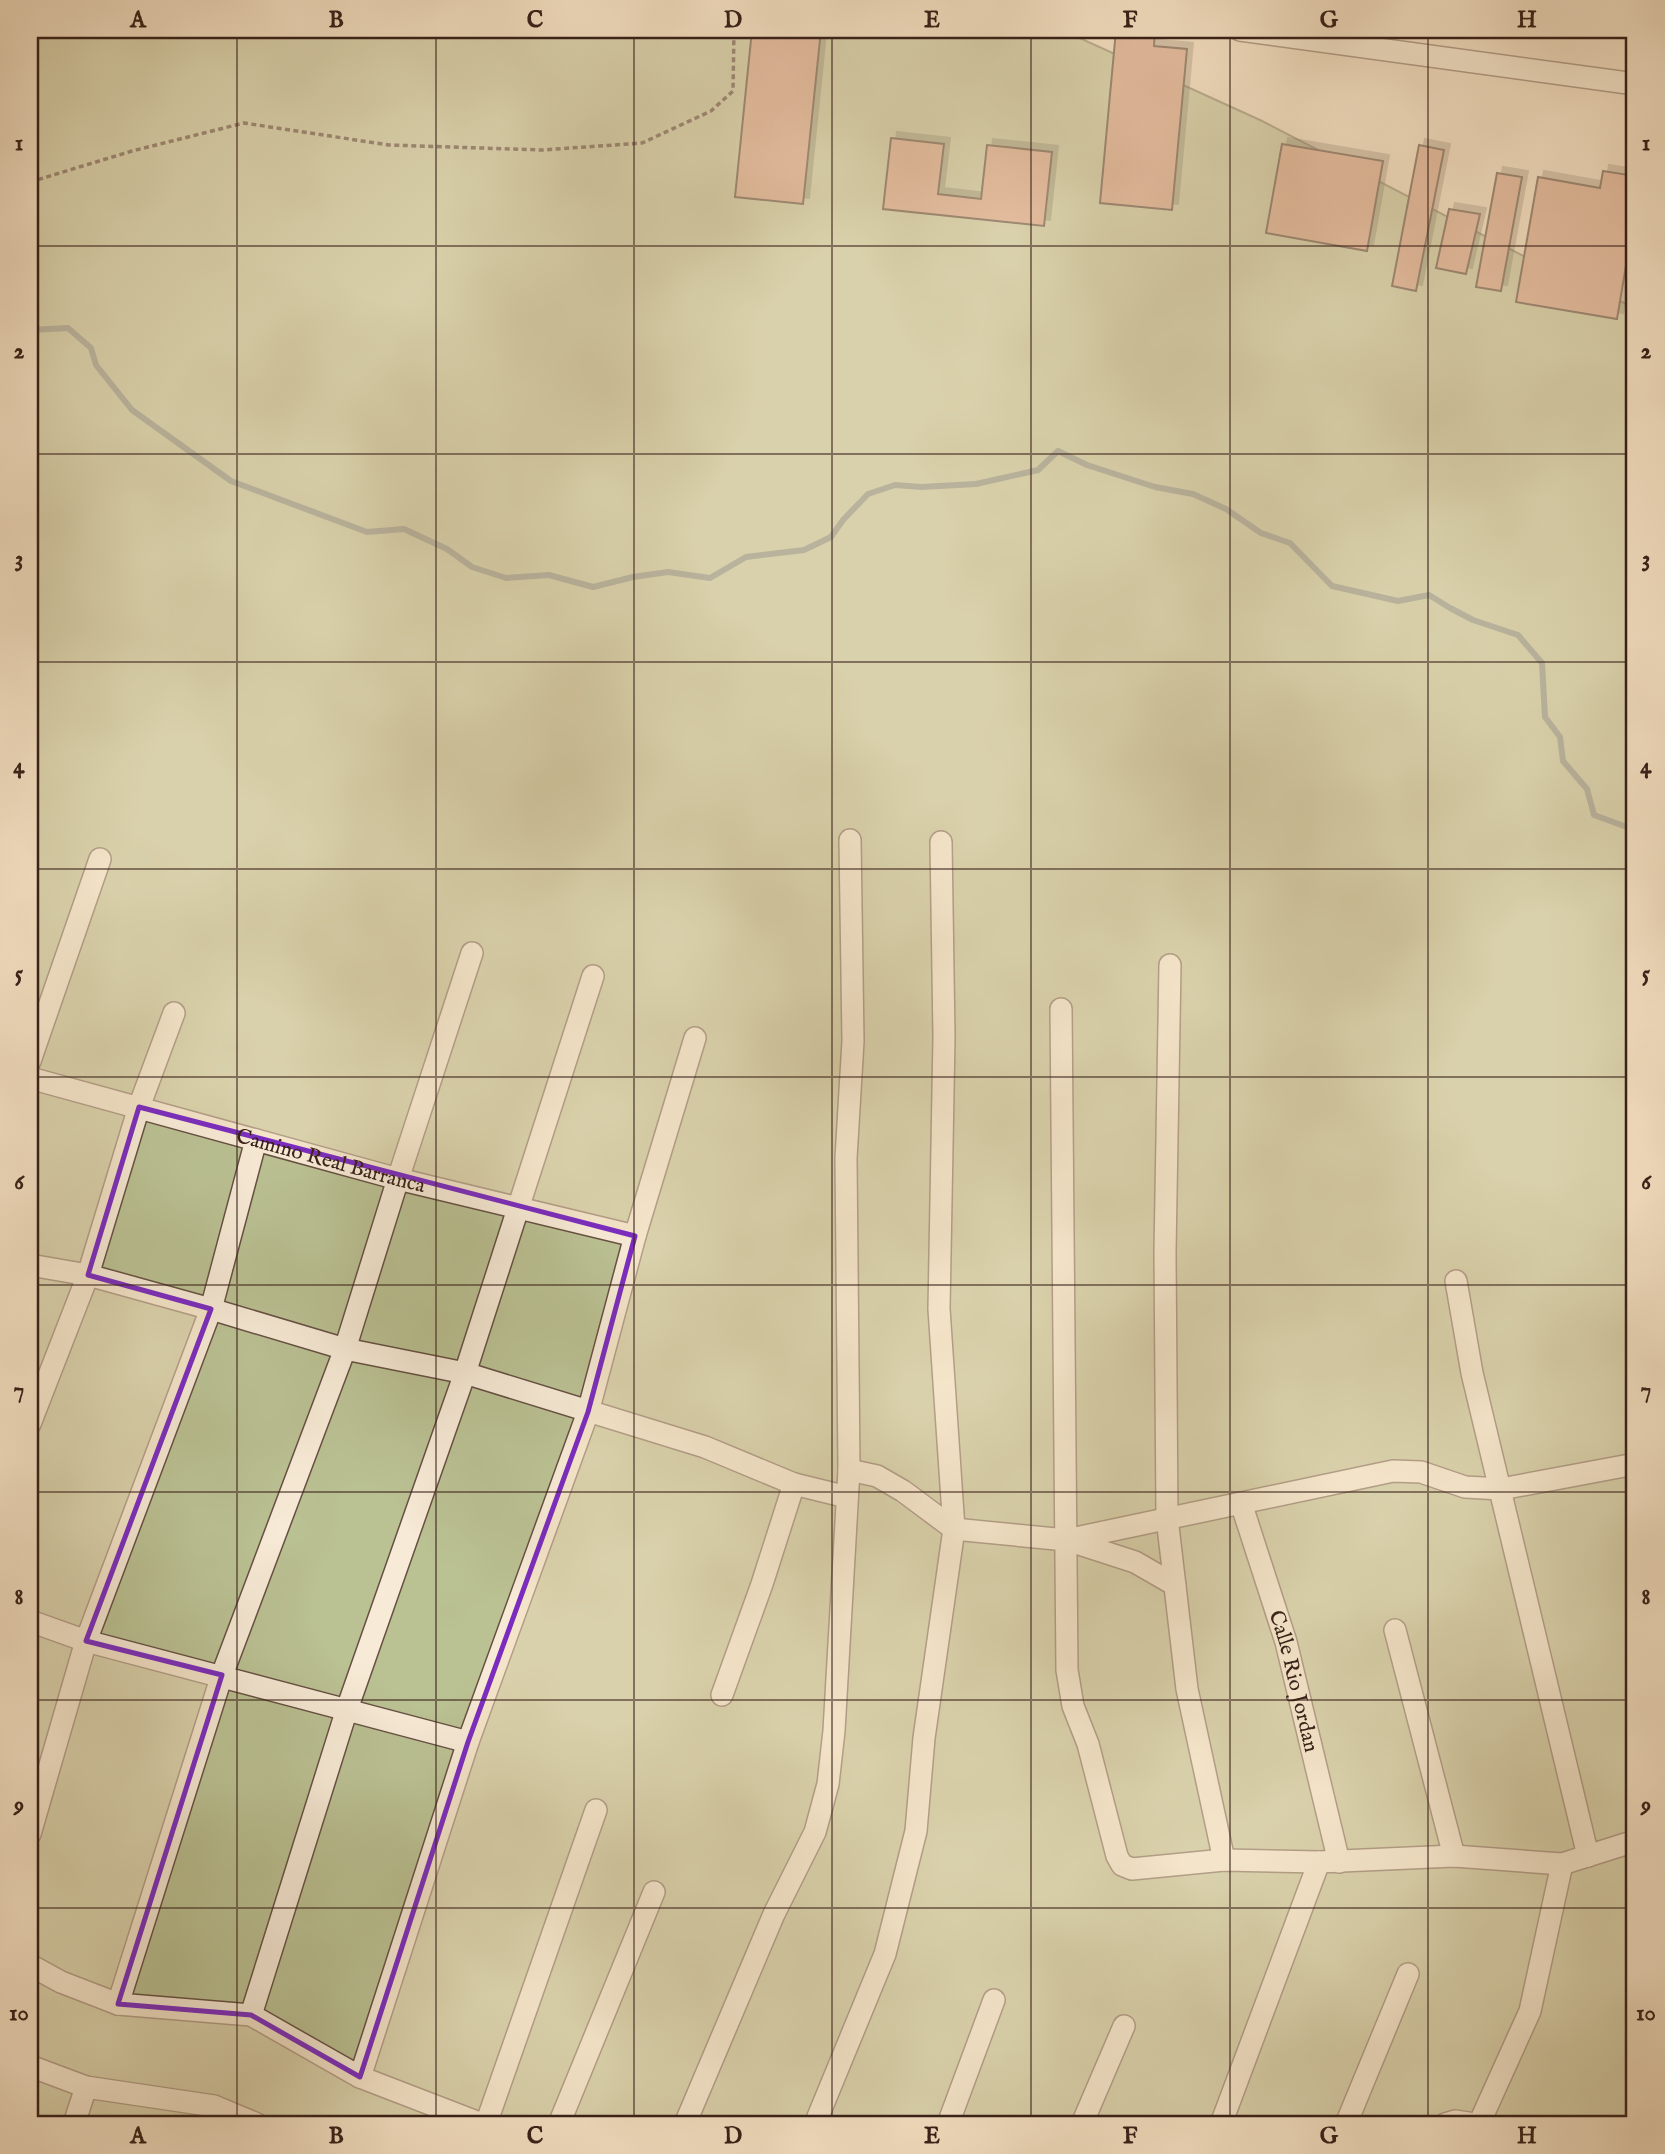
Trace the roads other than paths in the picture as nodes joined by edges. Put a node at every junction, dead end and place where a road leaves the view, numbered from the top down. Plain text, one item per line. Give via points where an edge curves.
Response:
1 (1240, 30) edge
2 (1635, 84) edge
3 (850, 840) dead end
4 (940, 842) dead end
5 (100, 859) dead end
6 (472, 953) dead end
7 (1170, 965) dead end
8 (593, 976) dead end
9 (1061, 1009) dead end
10 (174, 1013) dead end
11 (695, 1038) dead end
12 (30, 1061) edge
13 (30, 1078) edge
14 (139, 1107) junction
15 (256, 1140) junction
16 (398, 1179) junction
17 (519, 1208) junction
18 (635, 1236) junction
19 (30, 1265) edge
20 (88, 1275) junction
21 (1456, 1281) dead end
22 (211, 1309) junction
23 (345, 1349) junction
24 (465, 1373) junction
25 (588, 1412) junction
26 (30, 1424) edge
27 (1635, 1464) edge
28 (849, 1470) junction
29 (794, 1484) junction
30 (1501, 1489) junction
31 (847, 1497) junction
32 (1241, 1503) junction
33 (1167, 1518) junction
34 (954, 1529) junction
35 (1066, 1540) junction
36 (1175, 1585) junction
37 (30, 1621) edge
38 (1395, 1630) dead end
39 (86, 1641) junction
40 (222, 1675) junction
41 (722, 1695) dead end
42 (347, 1709) junction
43 (468, 1742) junction
44 (596, 1810) dead end
45 (30, 1834) edge
46 (1635, 1841) edge
47 (1454, 1856) junction
48 (1588, 1856) junction
49 (1224, 1860) junction
50 (1329, 1862) junction
51 (1562, 1864) junction
52 (654, 1892) dead end
53 (30, 1965) edge
54 (1408, 1974) dead end
55 (995, 2000) dead end
56 (118, 2004) junction
57 (251, 2015) junction
58 (1124, 2026) dead end
59 (30, 2066) edge
60 (360, 2077) junction
61 (86, 2087) junction
62 (211, 2115) edge
63 (74, 2124) edge
64 (257, 2124) edge
65 (484, 2124) edge
66 (559, 2124) edge
67 (685, 2124) edge
68 (815, 2124) edge
69 (948, 2124) edge
70 (1082, 2124) edge
71 (1221, 2124) edge
72 (1346, 2124) edge
73 (1445, 2124) edge
74 (1477, 2124) edge

1 - 2 street
3 - 28 street
4 - 34 street via 944,1037 939,1309
5 - 12 street
6 - 16 street
7 - 33 street
8 - 17 street
9 - 35 street
10 - 14 street
11 - 18 street
13 - 14 street, Camino Real Barranca
14 - 15 street, Camino Real Barranca
14 - 20 street
15 - 16 street, Camino Real Barranca
15 - 22 street
16 - 17 street, Camino Real Barranca
16 - 23 street
17 - 18 street, Camino Real Barranca
17 - 24 street
18 - 25 street
19 - 20 street
20 - 22 street
20 - 26 street
21 - 30 street via 1472,1373
22 - 23 street
22 - 39 street
23 - 24 street
23 - 40 street
24 - 25 street
24 - 42 street
25 - 29 street via 705,1447
25 - 43 street
27 - 30 street
28 - 31 street
28 - 34 street via 877,1476
29 - 31 street
29 - 41 street
30 - 32 street via 1465,1487 1422,1472 1393,1471
30 - 48 street
31 - 67 street via 828,1784 815,1832 774,1914
32 - 33 street
32 - 50 street, Calle Rio Jordan via 1286,1642
33 - 35 street
33 - 36 street
34 - 35 street
34 - 68 street via 924,1738 916,1830 885,1954
35 - 36 street via 1135,1562
35 - 49 street via 1066,1670 1117,1856 1122,1865 1132,1869
36 - 49 street via 1187,1689
37 - 39 street
38 - 47 street
39 - 40 street
39 - 45 street
40 - 42 street
40 - 56 street
42 - 43 street
42 - 57 street
43 - 60 street
44 - 65 street
46 - 48 street
47 - 50 street
47 - 51 street
48 - 51 street
49 - 50 street
50 - 71 street
51 - 74 street via 1530,2011
52 - 66 street
53 - 56 street
54 - 72 street
55 - 69 street
56 - 57 street
57 - 60 street
58 - 70 street
59 - 61 street
60 - 65 street
61 - 62 street
61 - 63 street
62 - 64 street
73 - 74 street

